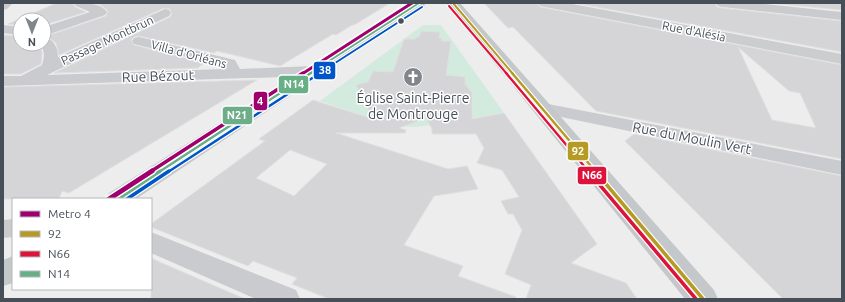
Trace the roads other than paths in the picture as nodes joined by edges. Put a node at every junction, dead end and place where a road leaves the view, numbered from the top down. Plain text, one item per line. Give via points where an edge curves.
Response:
1 (7, 3) edge
2 (80, 3) edge
3 (419, 3) edge
4 (454, 3) edge
5 (545, 3) edge
6 (722, 3) edge
7 (3, 6) edge
8 (165, 13) dead end
9 (842, 16) edge
10 (52, 29) edge
11 (138, 40) dead end
12 (51, 52) edge
13 (842, 59) edge
14 (49, 67) junction
15 (312, 71) junction
16 (234, 74) junction
17 (11, 81) edge
18 (3, 88) edge
19 (542, 108) junction
20 (842, 168) edge
21 (120, 198) edge
22 (152, 242) edge
23 (12, 269) edge
24 (3, 274) edge
25 (286, 299) edge
26 (703, 299) edge

1 - 7 street
2 - 10 street via 101,12
3 - 15 main road
4 - 19 main road
5 - 13 main road, Rue d'Alésia
6 - 9 street
8 - 14 street, Passage Montbrun
11 - 16 street, Villa d'Orléans via 230,63
12 - 14 street
14 - 17 street, Passage Montbrun
15 - 16 street, Rue Bézout
15 - 21 main road
16 - 17 street, Rue Bézout
17 - 18 street
19 - 20 street, Rue du Moulin Vert
19 - 26 main road
22 - 25 street
23 - 24 main road

